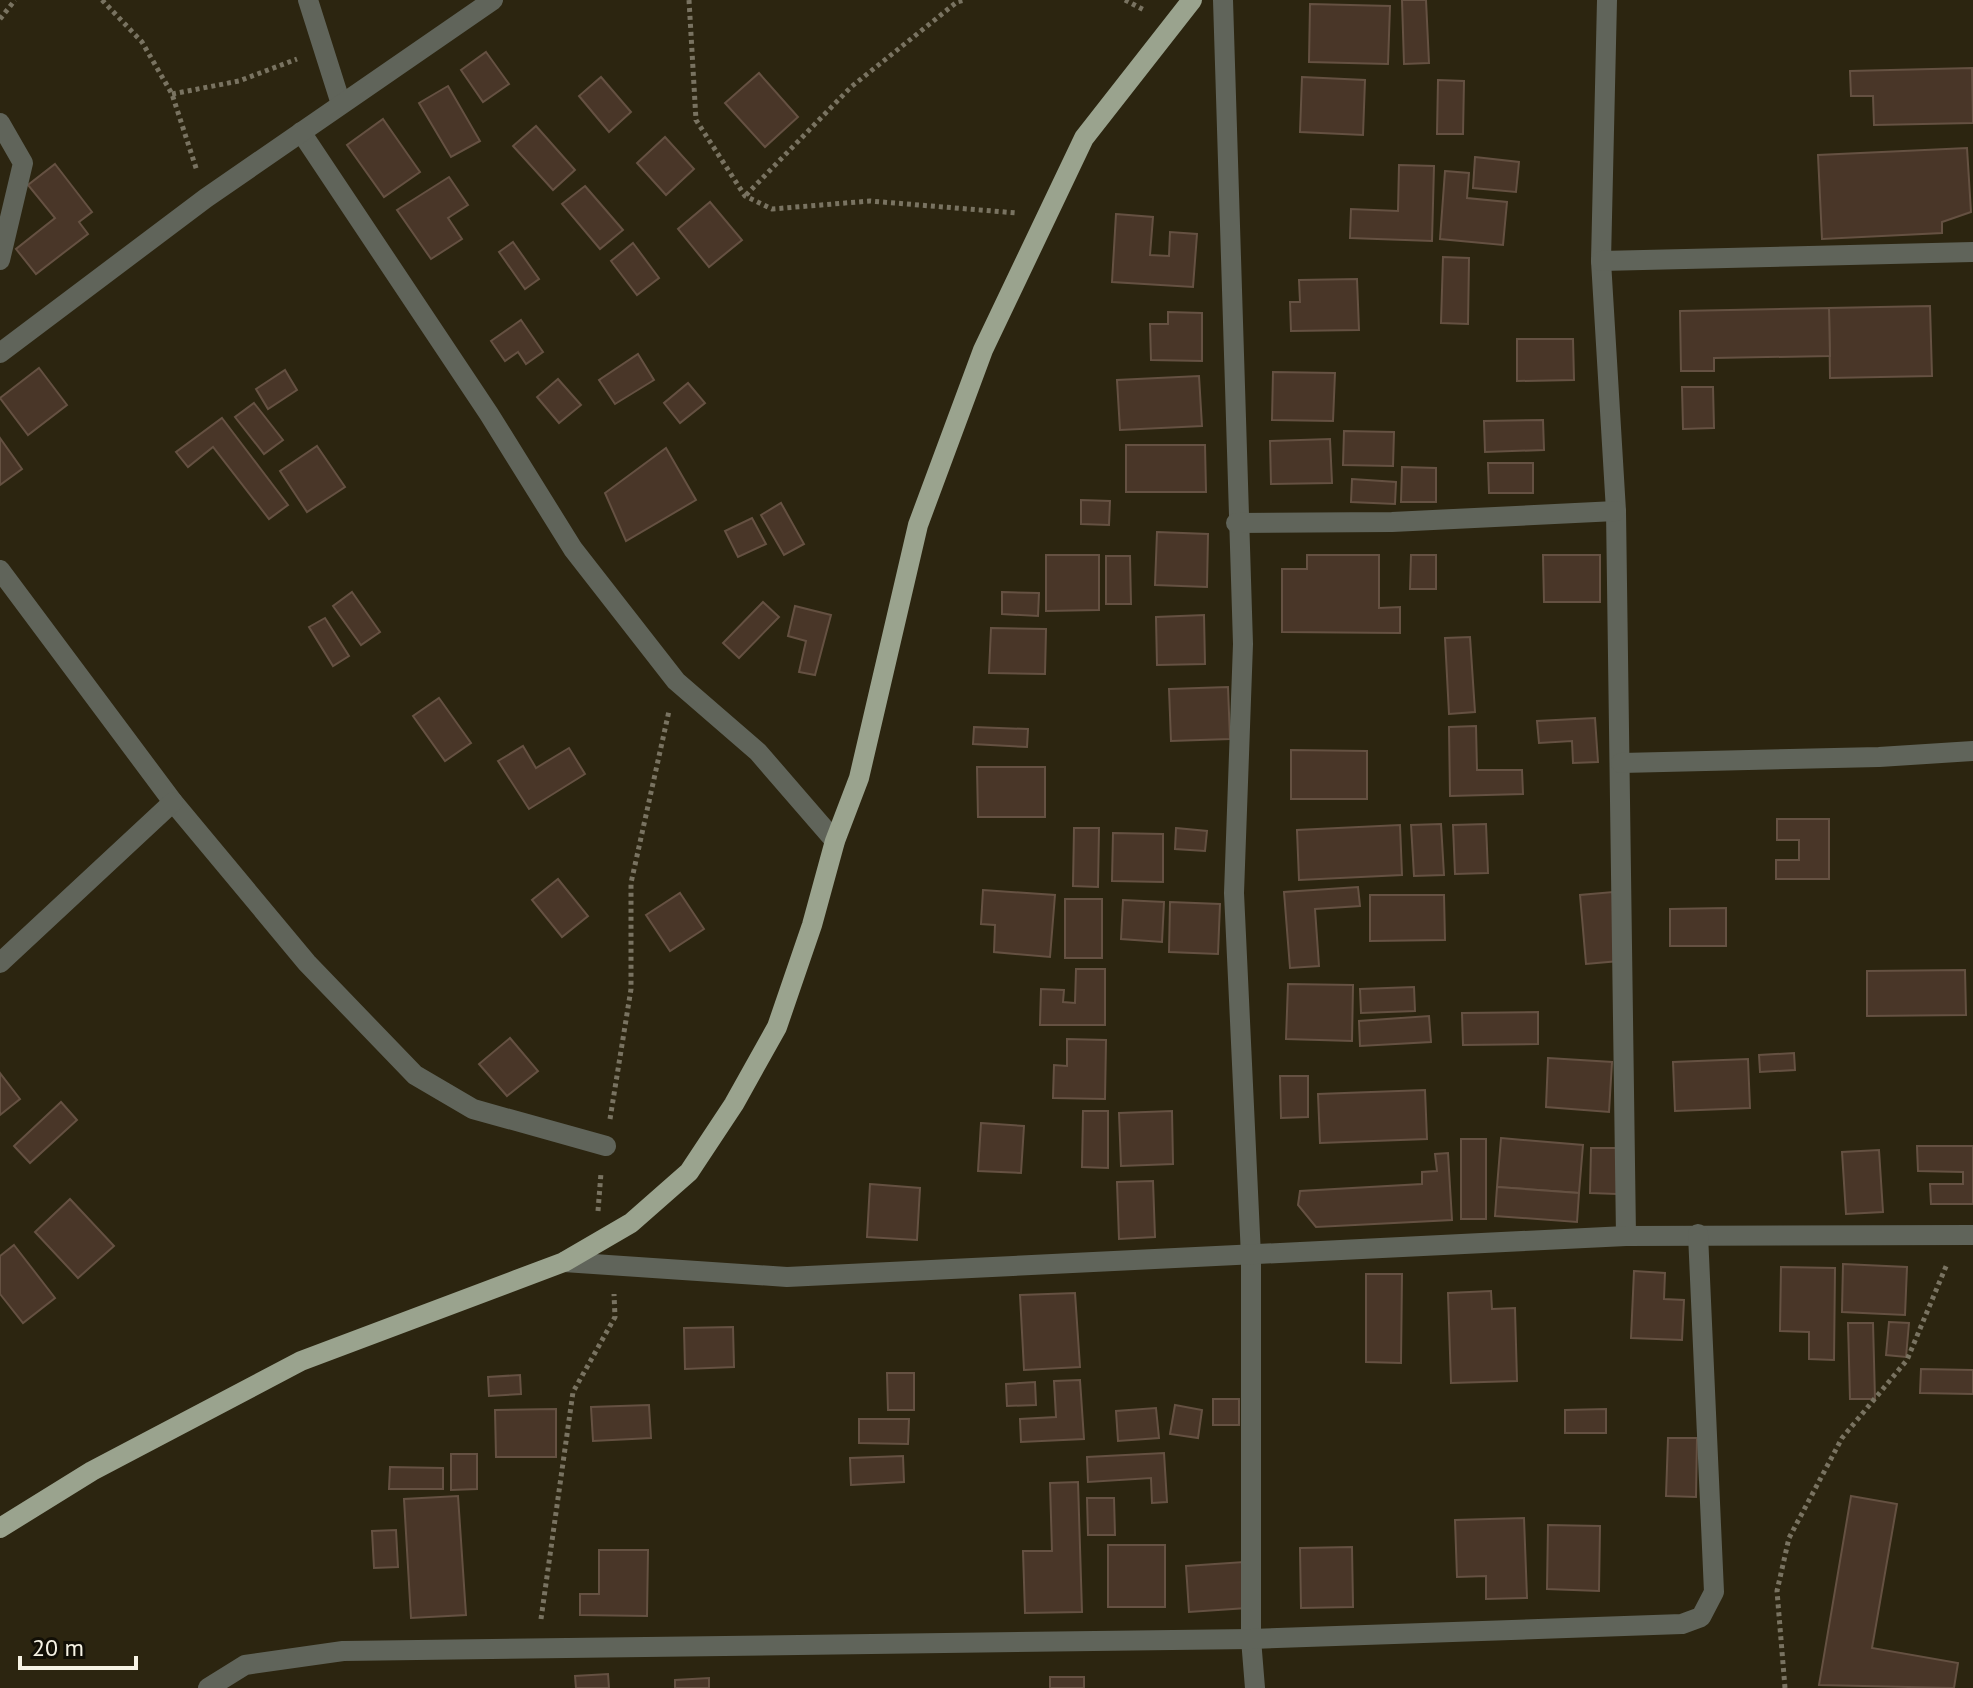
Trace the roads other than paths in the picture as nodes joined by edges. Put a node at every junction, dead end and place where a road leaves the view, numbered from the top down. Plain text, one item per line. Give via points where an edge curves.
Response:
1 (308, 0) edge
2 (493, 0) edge
3 (1192, 0) edge
4 (1223, 0) edge
5 (1607, 0) edge
6 (341, 104) junction
7 (0, 123) edge
8 (301, 132) junction
9 (1973, 252) edge
10 (0, 260) edge
11 (1601, 261) junction
12 (0, 353) edge
13 (1616, 511) junction
14 (1236, 523) junction
15 (0, 570) edge
16 (1973, 751) edge
17 (1621, 763) junction
18 (173, 802) junction
19 (835, 841) junction
20 (0, 963) edge
21 (606, 1146) road end
22 (1698, 1234) junction
23 (1966, 1235) edge
24 (1626, 1236) junction
25 (1251, 1256) junction
26 (564, 1262) junction
27 (0, 1528) edge
28 (1251, 1639) junction
29 (208, 1688) edge
30 (1255, 1688) edge

1 - 6 street
2 - 6 street
3 - 19 main road via 1084,138 983,350 918,525 859,778
4 - 14 street
5 - 11 street
6 - 8 street
7 - 10 street via 23,163
8 - 12 street
8 - 19 street via 573,549 676,681 758,752
9 - 11 street
11 - 13 street
13 - 14 street
13 - 17 street
14 - 25 street via 1243,644 1234,893
15 - 18 street
16 - 17 street
17 - 24 street
18 - 20 street
18 - 21 street via 307,963 415,1075 473,1109
19 - 26 main road via 777,1027 734,1104 689,1172 631,1223
22 - 23 street
22 - 24 street
22 - 28 street via 1714,1592 1701,1617 1682,1624
24 - 25 street
25 - 26 street via 787,1277
25 - 28 street
26 - 27 main road via 301,1361 92,1471
28 - 29 street via 343,1651 245,1665
28 - 30 street

